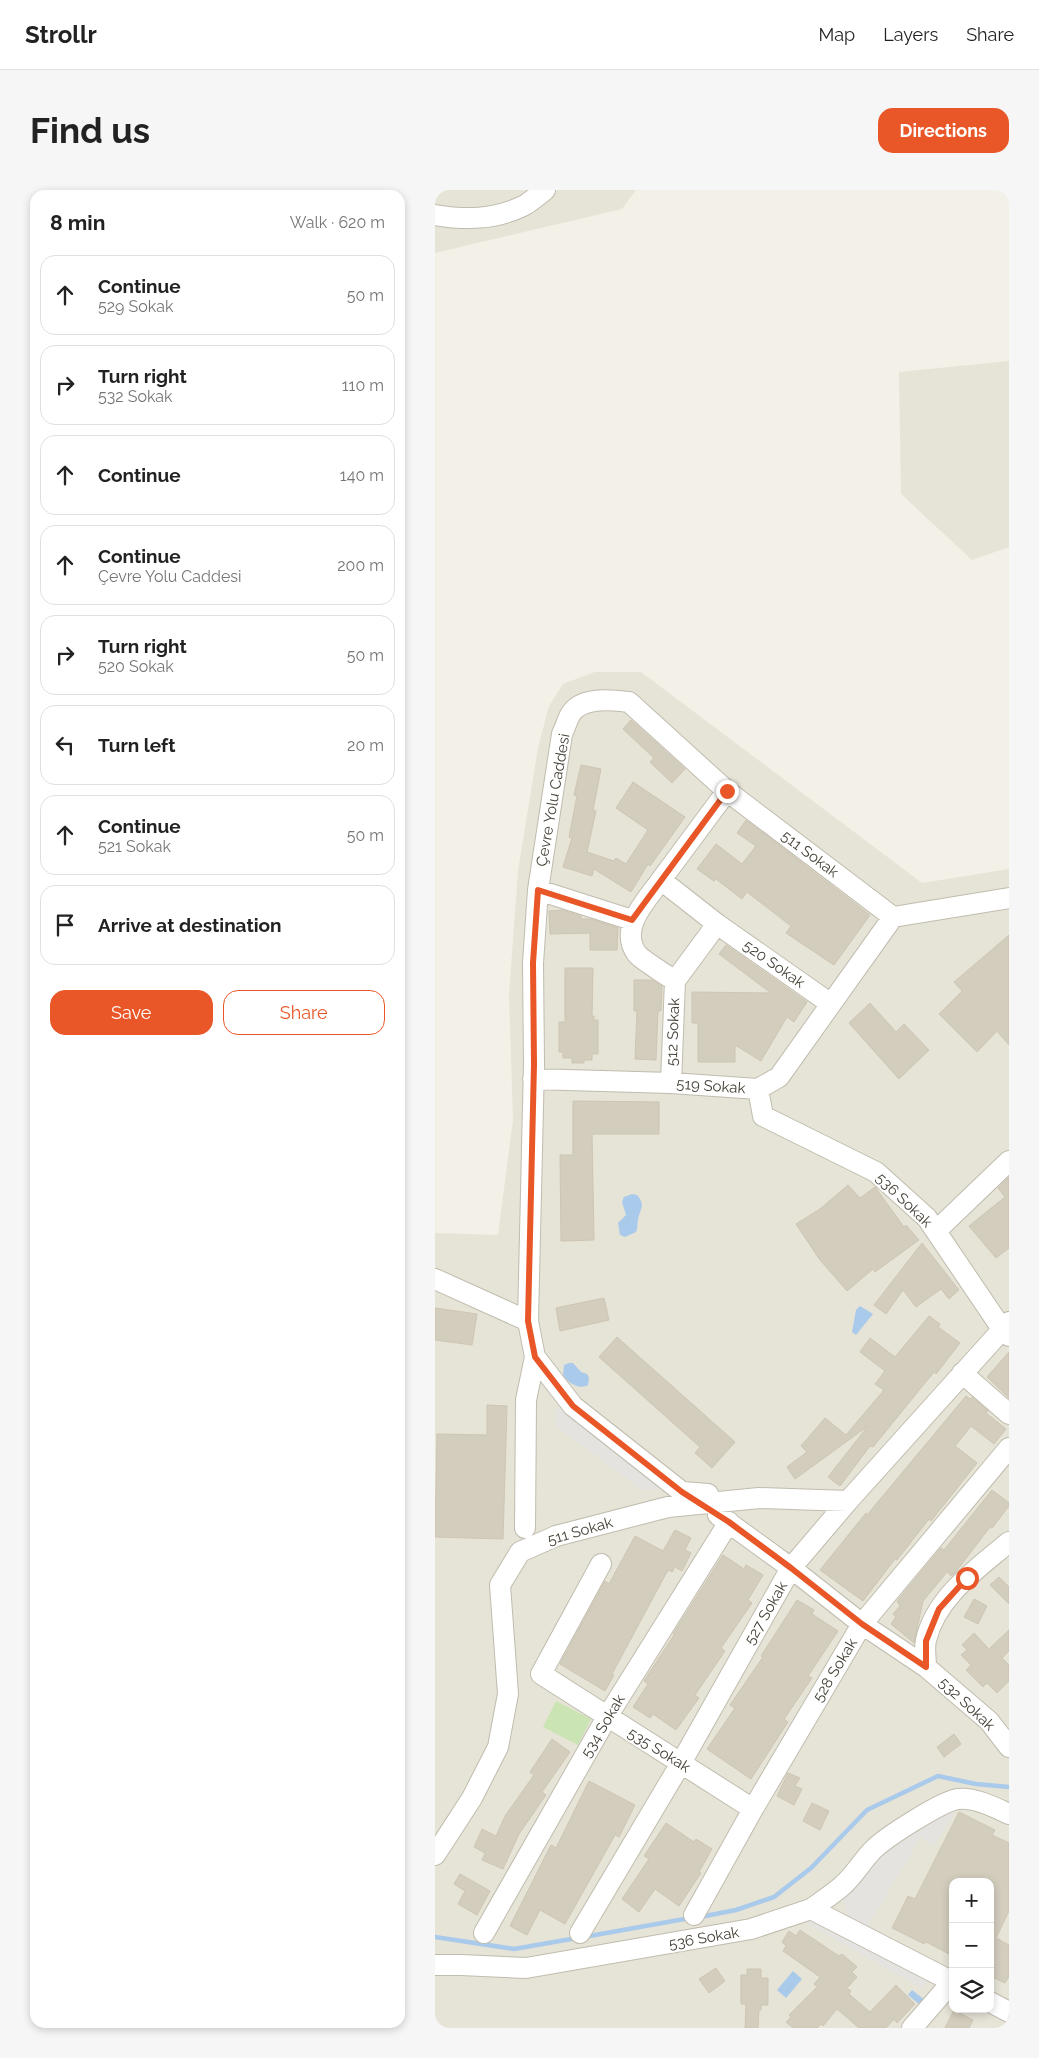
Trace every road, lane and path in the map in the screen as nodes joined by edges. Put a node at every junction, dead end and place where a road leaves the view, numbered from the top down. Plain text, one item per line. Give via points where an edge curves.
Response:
1 (545, 190) edge
2 (435, 215) edge
3 (727, 791) junction
4 (661, 880) junction
5 (538, 890) junction
6 (1009, 898) edge
7 (893, 917) junction
8 (632, 920) junction
9 (717, 924) junction
10 (675, 981) junction
11 (831, 1004) junction
12 (533, 1080) junction
13 (671, 1083) junction
14 (758, 1089) junction
15 (1009, 1161) edge
16 (936, 1231) junction
17 (435, 1279) edge
18 (528, 1321) junction
19 (1007, 1329) edge
20 (535, 1357) junction
21 (962, 1374) junction
22 (1009, 1414) edge
23 (1009, 1448) edge
24 (682, 1492) junction
25 (759, 1498) junction
26 (848, 1501) junction
27 (701, 1504) junction
28 (729, 1522) junction
29 (525, 1528) dead end
30 (1009, 1542) edge
31 (601, 1564) dead end
32 (791, 1568) junction
33 (862, 1624) junction
34 (926, 1667) junction
35 (607, 1717) junction
36 (1009, 1747) edge
37 (681, 1763) junction
38 (753, 1809) junction
39 (1006, 1811) edge
40 (435, 1855) edge
41 (811, 1908) junction
42 (694, 1915) dead end
43 (484, 1933) dead end
44 (579, 1933) dead end
45 (435, 1965) edge
46 (949, 1980) edge
47 (949, 1986) edge
48 (994, 2004) edge
49 (1009, 2012) edge
50 (912, 2028) edge

1 - 2 street via 523,206 492,217 463,219
3 - 4 street
3 - 5 street, Çevre Yolu Caddesi via 629,702 585,703 571,713 562,734
3 - 7 street, 511 Sokak
4 - 8 street
4 - 9 street, 520 Sokak
5 - 8 street
5 - 12 street, Çevre Yolu Caddesi via 533,963
6 - 7 street
7 - 11 street, 519 Sokak
8 - 10 street via 630,938 637,955
9 - 10 street
9 - 11 street, 520 Sokak
10 - 13 street, 512 Sokak
11 - 14 street, 519 Sokak via 779,1076
12 - 13 street, 519 Sokak
12 - 18 street, Çevre Yolu Caddesi
13 - 14 street, 519 Sokak
14 - 16 street, 536 Sokak via 763,1116 876,1172 927,1218
15 - 16 street
16 - 19 street, 536 Sokak
17 - 18 street
18 - 20 street, Çevre Yolu Caddesi
19 - 21 street, 527 Sokak
20 - 24 street, 532 Sokak via 573,1406
20 - 29 street via 526,1400
21 - 22 street
21 - 26 street, 527 Sokak
23 - 33 street, 528 Sokak
24 - 25 street
24 - 27 street, 532 Sokak
25 - 26 street, 511 Sokak
25 - 27 street, 511 Sokak
26 - 32 street, 527 Sokak
27 - 28 street, 532 Sokak
27 - 40 street, 511 Sokak via 668,1508 555,1536 520,1552 499,1585 508,1694 497,1747 472,1798
28 - 32 street, 532 Sokak
28 - 35 street, 534 Sokak
30 - 34 street via 967,1578 939,1609 926,1641
31 - 35 street, 535 Sokak via 541,1674
32 - 33 street, 532 Sokak
32 - 37 street, 527 Sokak
33 - 34 street, 532 Sokak
33 - 38 street, 528 Sokak
34 - 36 street, 532 Sokak via 989,1721
35 - 37 street, 535 Sokak
35 - 43 street, 534 Sokak
37 - 38 street, 535 Sokak
37 - 44 street, 527 Sokak
38 - 42 street, 528 Sokak
39 - 41 street, 536 Sokak via 957,1799 925,1814 877,1846 843,1885
41 - 45 street, 536 Sokak via 751,1929 526,1968
41 - 46 street
47 - 50 street
48 - 49 street

